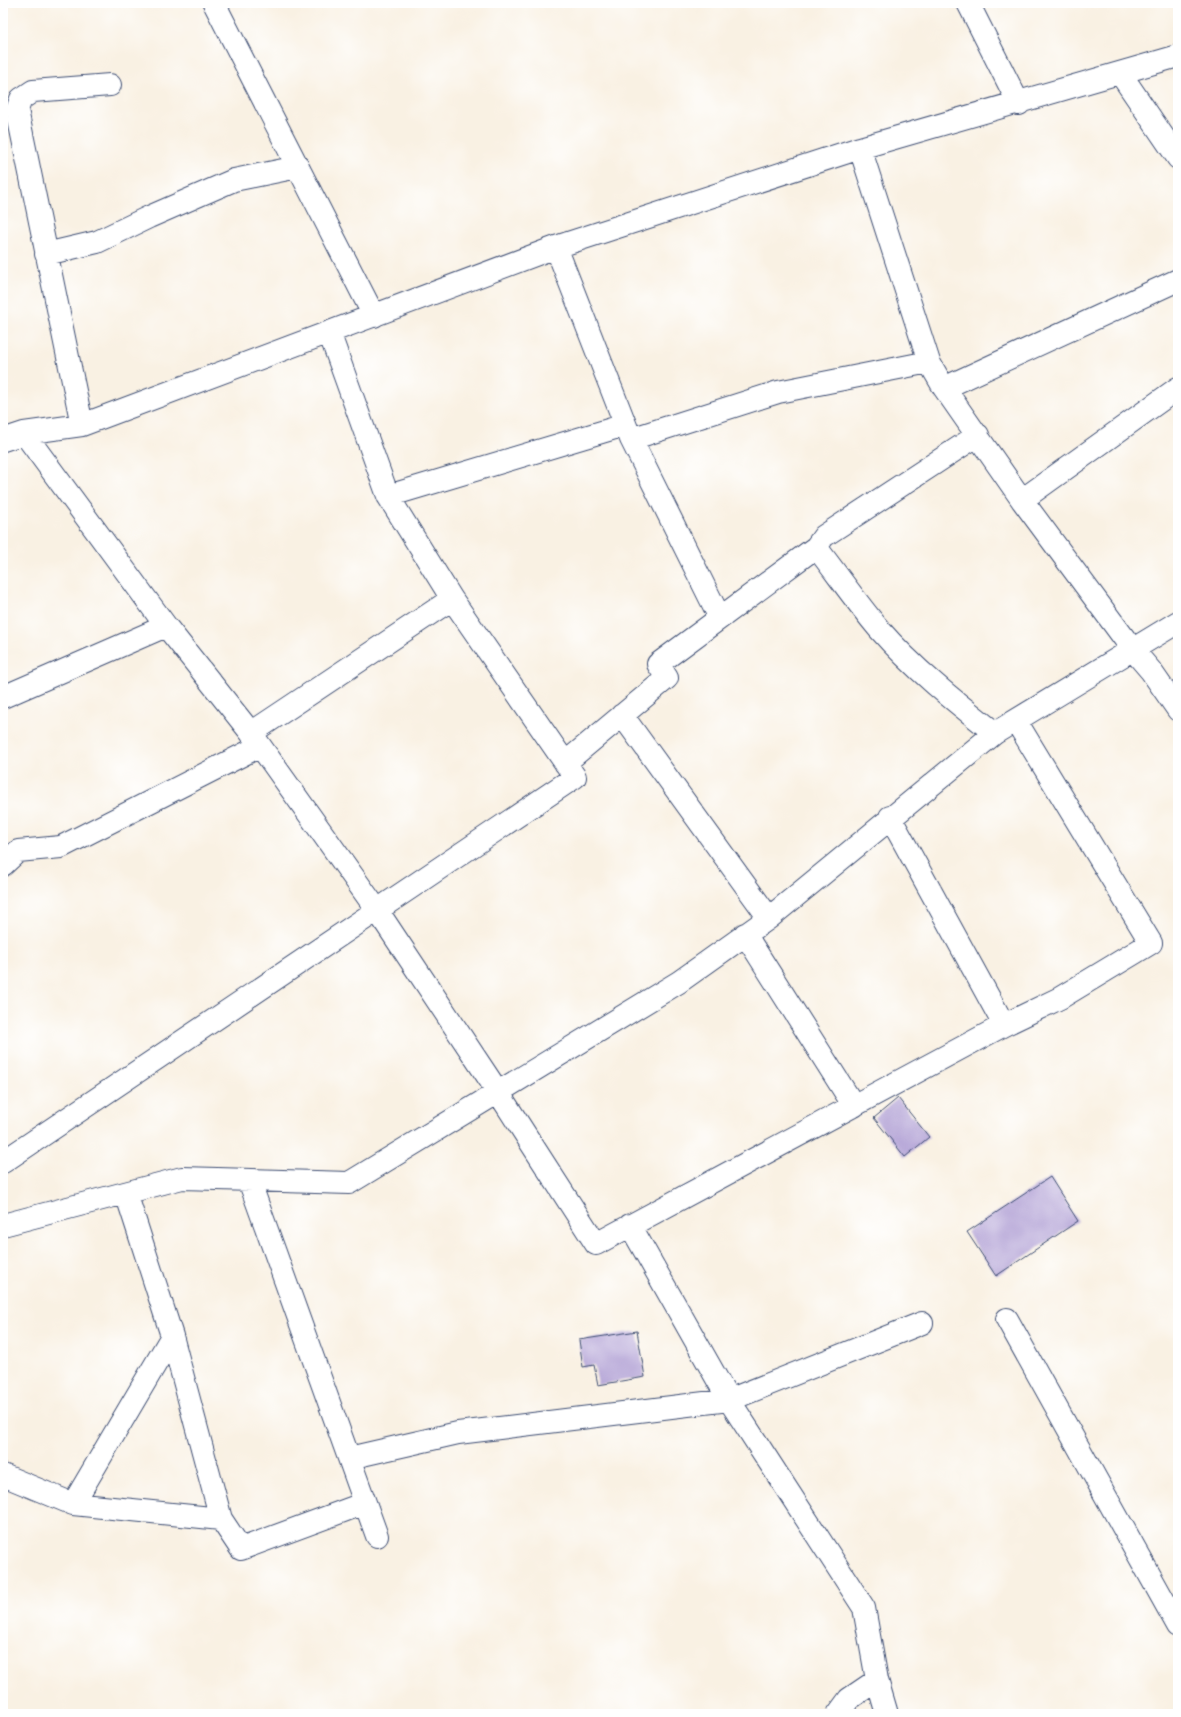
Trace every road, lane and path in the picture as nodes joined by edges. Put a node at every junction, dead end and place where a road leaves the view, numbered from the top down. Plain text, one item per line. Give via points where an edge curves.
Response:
1 (214, 3) edge
2 (968, 3) edge
3 (1178, 56) edge
4 (1120, 73) junction
5 (110, 85) dead end
6 (1019, 104) junction
7 (860, 148) junction
8 (1178, 158) edge
9 (298, 167) junction
10 (556, 247) junction
11 (46, 254) junction
12 (1178, 280) edge
13 (374, 316) junction
14 (329, 332) junction
15 (929, 362) junction
16 (944, 388) junction
17 (1178, 388) edge
18 (82, 425) junction
19 (628, 432) junction
20 (24, 433) junction
21 (978, 436) junction
22 (3, 440) edge
23 (388, 496) junction
24 (1022, 500) junction
25 (816, 547) junction
26 (452, 599) junction
27 (720, 618) junction
28 (1178, 622) edge
29 (166, 626) junction
30 (1133, 650) junction
31 (3, 697) edge
32 (1178, 710) edge
33 (622, 715) junction
34 (1016, 721) junction
35 (994, 733) junction
36 (255, 740) junction
37 (565, 763) junction
38 (890, 817) junction
39 (3, 865) edge
40 (377, 910) junction
41 (769, 918) junction
42 (745, 934) junction
43 (1004, 1026) junction
44 (498, 1092) junction
45 (854, 1106) junction
46 (3, 1162) edge
47 (249, 1180) junction
48 (126, 1193) junction
49 (3, 1225) edge
50 (630, 1225) junction
51 (1007, 1320) dead end
52 (922, 1323) dead end
53 (172, 1336) junction
54 (729, 1400) junction
55 (349, 1458) junction
56 (3, 1475) edge
57 (365, 1503) junction
58 (73, 1504) junction
59 (222, 1519) junction
60 (377, 1536) dead end
61 (1178, 1626) edge
62 (877, 1680) junction
63 (838, 1714) edge
64 (887, 1714) edge

1 - 9 street
2 - 6 street
3 - 4 street
4 - 6 street
4 - 8 street
5 - 11 street via 33,91 21,99 17,110
6 - 7 street
7 - 10 street
7 - 15 street
9 - 11 street via 234,180 97,242
9 - 13 street
10 - 13 street
10 - 19 street
11 - 18 street
12 - 16 street
13 - 14 street
14 - 18 street
14 - 23 street
15 - 16 street
15 - 19 street via 778,392
16 - 21 street
17 - 24 street
18 - 20 street
19 - 23 street
19 - 27 street
20 - 22 street
20 - 29 street
21 - 24 street
21 - 25 street via 824,536
23 - 26 street
24 - 30 street
25 - 27 street
25 - 35 street via 880,629 907,658
26 - 36 street
26 - 37 street
27 - 33 street via 658,664 667,678
28 - 30 street
29 - 31 street
29 - 36 street
30 - 32 street
30 - 34 street
33 - 37 street
33 - 41 street
34 - 35 street
34 - 43 street via 1150,943 1060,998
35 - 38 street
36 - 39 street via 61,847 18,851
36 - 40 street
37 - 40 street via 574,777
38 - 41 street
38 - 43 street
40 - 44 street
40 - 46 street
41 - 42 street
42 - 44 street via 679,982
42 - 45 street
43 - 45 street
44 - 47 street via 349,1183
44 - 50 street via 596,1244
45 - 50 street
47 - 48 street via 182,1178
47 - 55 street
48 - 49 street
48 - 53 street
50 - 54 street
51 - 61 street
52 - 54 street
53 - 58 street
53 - 59 street
54 - 55 street via 458,1433
54 - 62 street via 864,1608
55 - 57 street
56 - 58 street
57 - 59 street via 241,1549
57 - 60 street
58 - 59 street
62 - 63 street via 849,1699
62 - 64 street

